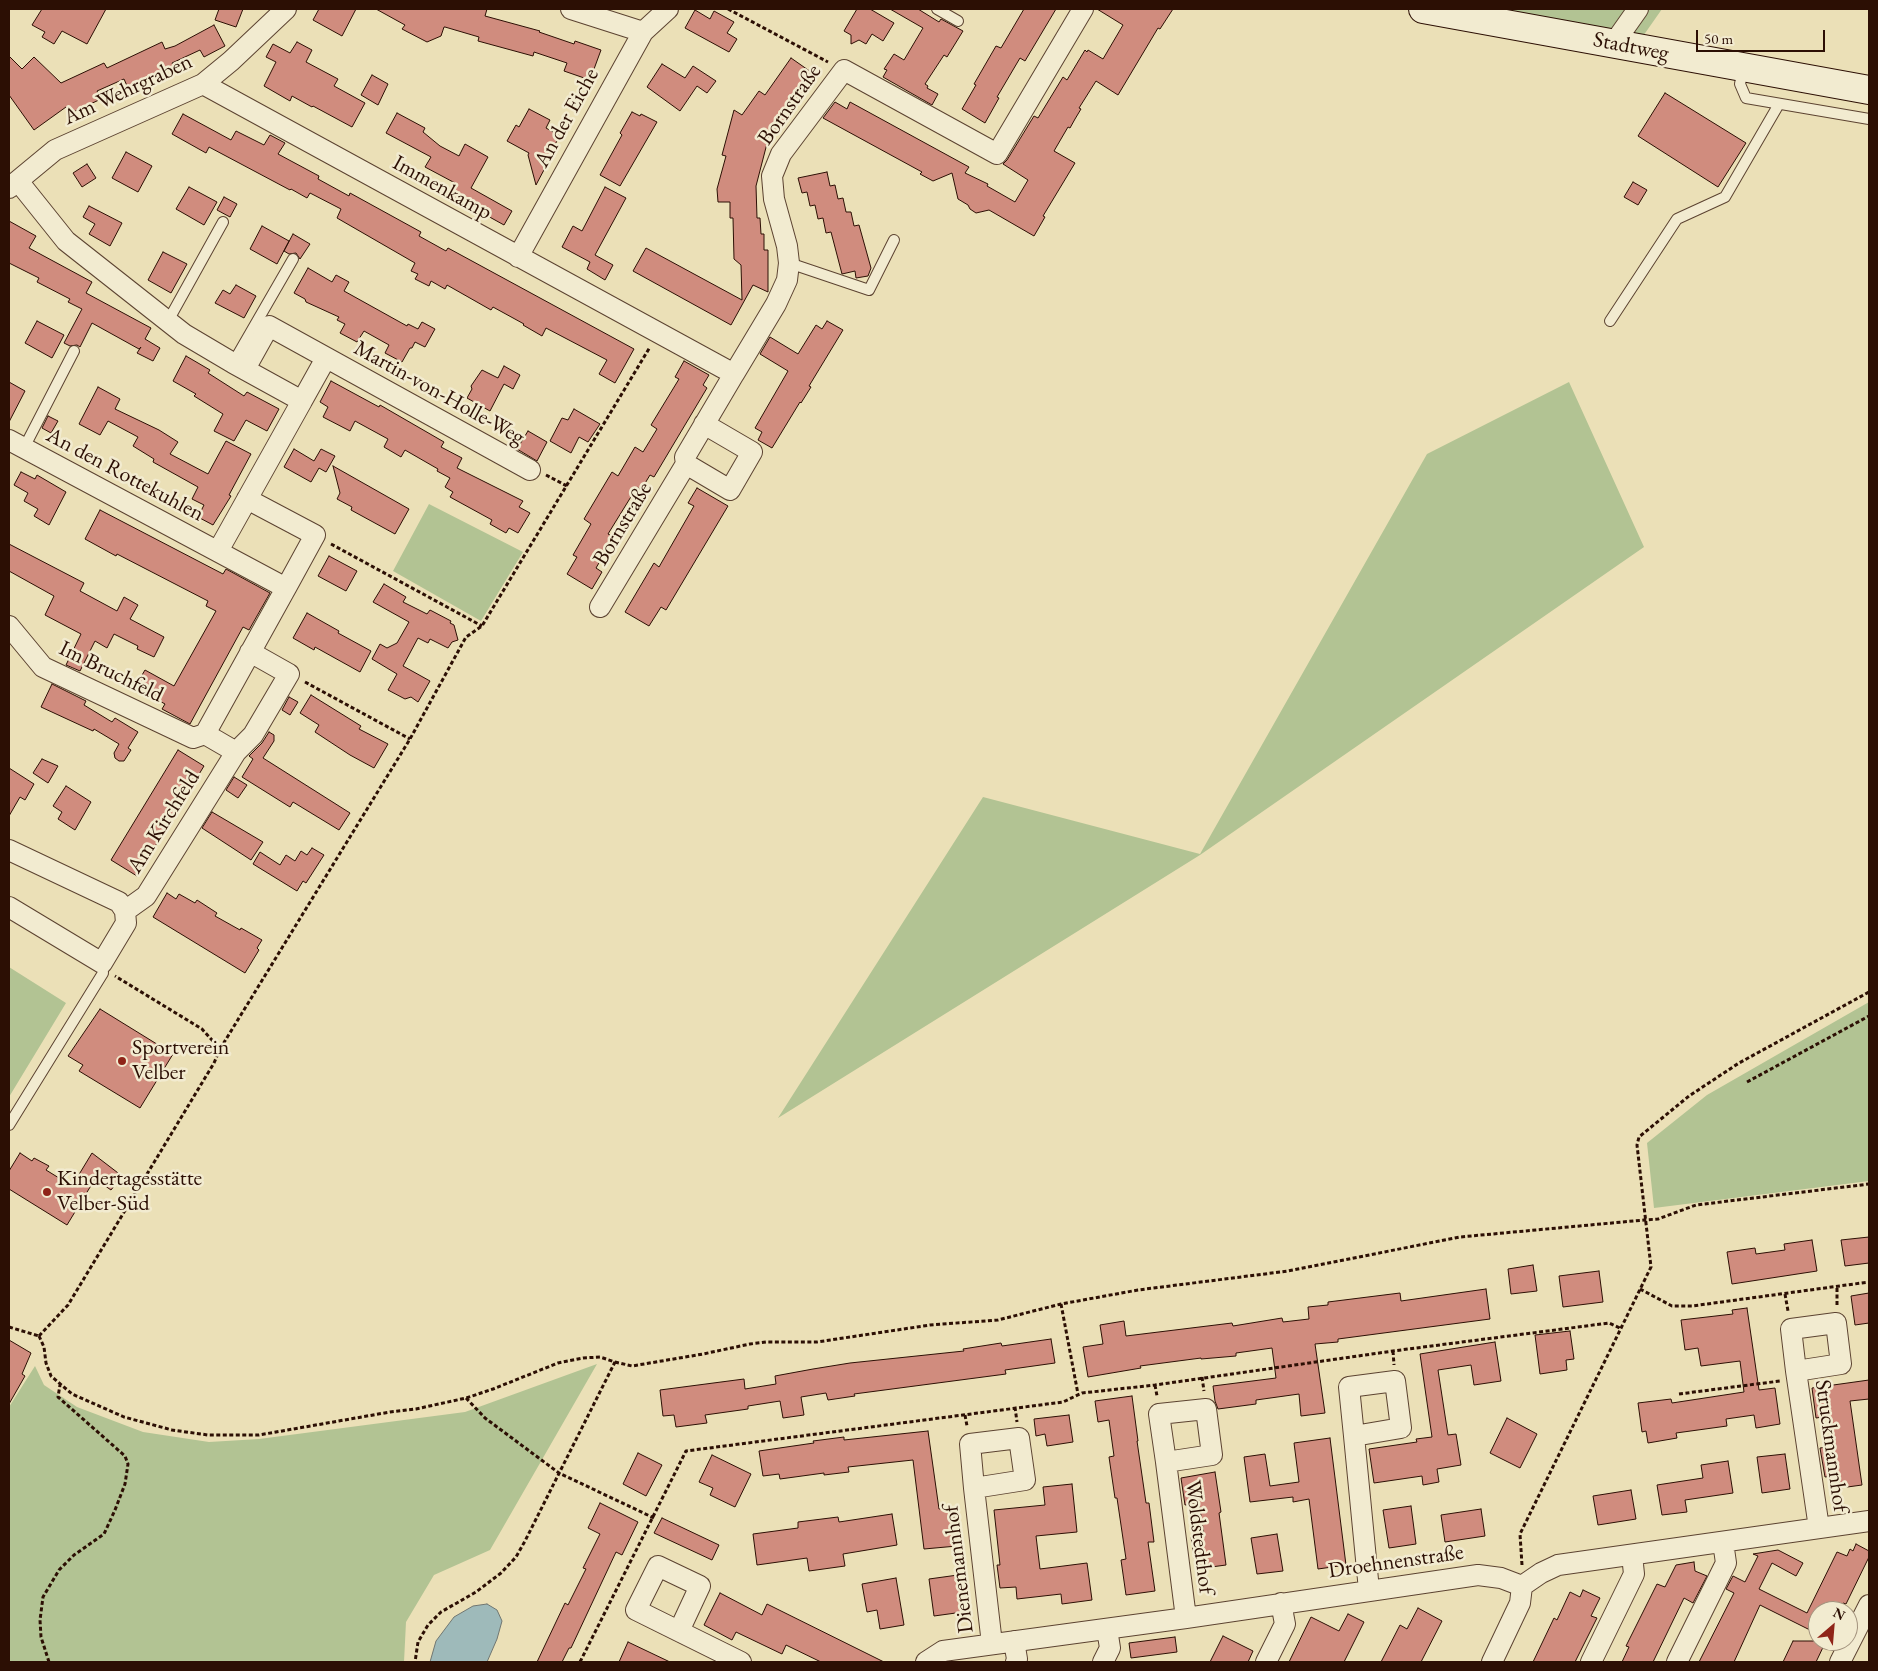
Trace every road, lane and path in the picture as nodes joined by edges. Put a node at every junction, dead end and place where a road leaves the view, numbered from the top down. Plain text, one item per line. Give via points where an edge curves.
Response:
1 (286, 9) edge
2 (571, 9) edge
3 (668, 9) edge
4 (728, 9) edge
5 (937, 9) edge
6 (1083, 9) edge
7 (1423, 9) edge
8 (1638, 9) edge
9 (958, 21) dead end
10 (643, 32) junction
11 (1614, 43) junction
12 (1743, 68) junction
13 (844, 70) junction
14 (203, 84) junction
15 (1869, 90) edge
16 (1779, 104) junction
17 (1869, 119) edge
18 (13, 184) edge
19 (223, 222) dead end
20 (894, 240) dead end
21 (518, 257) junction
22 (293, 259) dead end
23 (789, 263) junction
24 (168, 321) junction
25 (1610, 321) dead end
26 (658, 334) junction
27 (74, 350) dead end
28 (326, 358) junction
29 (239, 366) junction
30 (734, 374) junction
31 (302, 401) junction
32 (704, 424) junction
33 (16, 444) edge
34 (686, 464) junction
35 (530, 470) dead end
36 (247, 499) junction
37 (315, 535) junction
38 (218, 551) junction
39 (286, 588) junction
40 (600, 607) dead end
41 (9, 626) edge
42 (482, 626) junction
43 (250, 652) junction
44 (290, 674) junction
45 (205, 734) junction
46 (410, 739) junction
47 (236, 752) junction
48 (9, 850) edge
49 (9, 907) edge
50 (126, 911) junction
51 (102, 963) junction
52 (1869, 992) edge
53 (1869, 1016) edge
54 (220, 1049) junction
55 (1747, 1082) dead end
56 (9, 1125) edge
57 (1869, 1184) edge
58 (1644, 1220) junction
59 (1869, 1282) edge
60 (1640, 1289) junction
61 (1061, 1304) junction
62 (9, 1327) edge
63 (1620, 1328) junction
64 (39, 1336) junction
65 (615, 1362) junction
66 (1797, 1375) joint
67 (60, 1385) junction
68 (1078, 1394) junction
69 (1679, 1394) dead end
70 (466, 1398) junction
71 (1354, 1436) dead end
72 (1166, 1462) dead end
73 (560, 1473) junction
74 (974, 1488) dead end
75 (654, 1518) junction
76 (1869, 1521) edge
77 (1820, 1528) junction
78 (1723, 1542) junction
79 (1632, 1555) junction
80 (1522, 1586) junction
81 (1369, 1590) junction
82 (1281, 1603) junction
83 (1869, 1605) edge
84 (1186, 1618) junction
85 (1108, 1629) junction
86 (679, 1631) dead end
87 (1014, 1641) junction
88 (992, 1644) junction
89 (49, 1662) edge
90 (415, 1662) edge
91 (580, 1662) edge
92 (740, 1662) edge
93 (926, 1662) edge
94 (1016, 1662) edge
95 (1103, 1662) edge
96 (1266, 1662) edge
97 (1492, 1662) edge
98 (1591, 1662) edge
99 (1677, 1662) edge
100 (1840, 1662) edge

1 - 14 street, Am Wehrgraben
2 - 10 street
3 - 10 street, An der Eiche
4 - 13 path
5 - 9 lane
6 - 13 street, Bornstraße via 997,154
7 - 11 street, Stadtweg
8 - 11 street
10 - 21 street, An der Eiche
11 - 12 street, Stadtweg
12 - 15 street, Stadtweg
12 - 16 lane via 1740,84 1746,98
13 - 23 street, Bornstraße via 781,154 772,176
14 - 18 street, Am Wehrgraben via 55,150
14 - 21 street, Immenkamp
16 - 17 lane
16 - 25 lane via 1725,197 1677,219
18 - 24 street via 66,242
19 - 24 lane
20 - 23 lane via 868,290
21 - 26 street, Immenkamp
22 - 29 lane
23 - 30 street, Bornstraße via 787,280 776,304
24 - 29 street
26 - 30 street
26 - 42 path
27 - 33 lane
28 - 29 street, Martin-von-Holle-Weg via 268,326
28 - 31 street, Martin-von-Holle-Weg
28 - 35 street, Martin-von-Holle-Weg
29 - 31 street
30 - 32 street, Bornstraße
31 - 36 street
32 - 34 street, Bornstraße via 685,457
32 - 34 street via 752,452 730,490
33 - 38 street, An den Rottekuhlen
34 - 40 street, Bornstraße
36 - 37 street
36 - 38 street
37 - 39 street
37 - 42 path
38 - 39 street
39 - 43 street
41 - 45 street, Im Bruchfeld via 43,668 193,738
42 - 46 path via 466,637
43 - 44 street
43 - 45 street
44 - 46 path
44 - 47 street, Am Kirchfeld via 253,735
45 - 47 street
46 - 54 path
47 - 50 street, Am Kirchfeld via 146,896
48 - 50 street via 119,902
49 - 51 street
50 - 51 street via 126,922
51 - 54 path via 112,974 202,1030
51 - 56 lane via 103,973
52 - 58 path via 1739,1062 1689,1096 1639,1137
53 - 55 path
54 - 64 path via 68,1305
57 - 58 path via 1696,1205 1658,1219
58 - 60 path via 1651,1267
58 - 61 path via 1460,1237 1288,1271 1138,1290
59 - 60 path via 1692,1306 1672,1306
60 - 63 path
61 - 65 path via 998,1320 930,1325 817,1342 750,1344 632,1366
61 - 68 path
62 - 64 path
63 - 68 path via 1609,1323
63 - 80 path via 1520,1534
64 - 67 path via 51,1376
65 - 70 path via 600,1357 558,1363
65 - 73 path
66 - 69 path
66 - 77 street, Struckmannhof
67 - 70 path via 72,1394 124,1417 172,1430 208,1435 259,1435
67 - 89 path via 58,1397 120,1451 128,1464 125,1484 104,1534 59,1570 43,1597 40,1629
68 - 75 path via 1063,1402 686,1450
70 - 73 path via 485,1418
71 - 81 street
72 - 84 street, Woldstedthof
73 - 75 path
73 - 90 path via 516,1557 501,1573 441,1612 428,1625 418,1642
74 - 88 street, Dienemannhof
75 - 91 path
76 - 77 street
77 - 78 street
78 - 79 street
78 - 99 street via 1726,1562
79 - 80 street via 1558,1565
79 - 98 street via 1634,1574
80 - 81 street, Droehnenstraße via 1501,1578 1478,1575
80 - 97 street via 1520,1603
81 - 82 street, Droehnenstraße
82 - 84 street, Droehnenstraße
82 - 96 street via 1285,1624
83 - 100 street
84 - 85 street, Droehnenstraße
85 - 87 street, Droehnenstraße
85 - 95 street via 1110,1648
86 - 92 street
87 - 88 street, Droehnenstraße
87 - 94 street
88 - 93 street, Droehnenstraße via 943,1651

